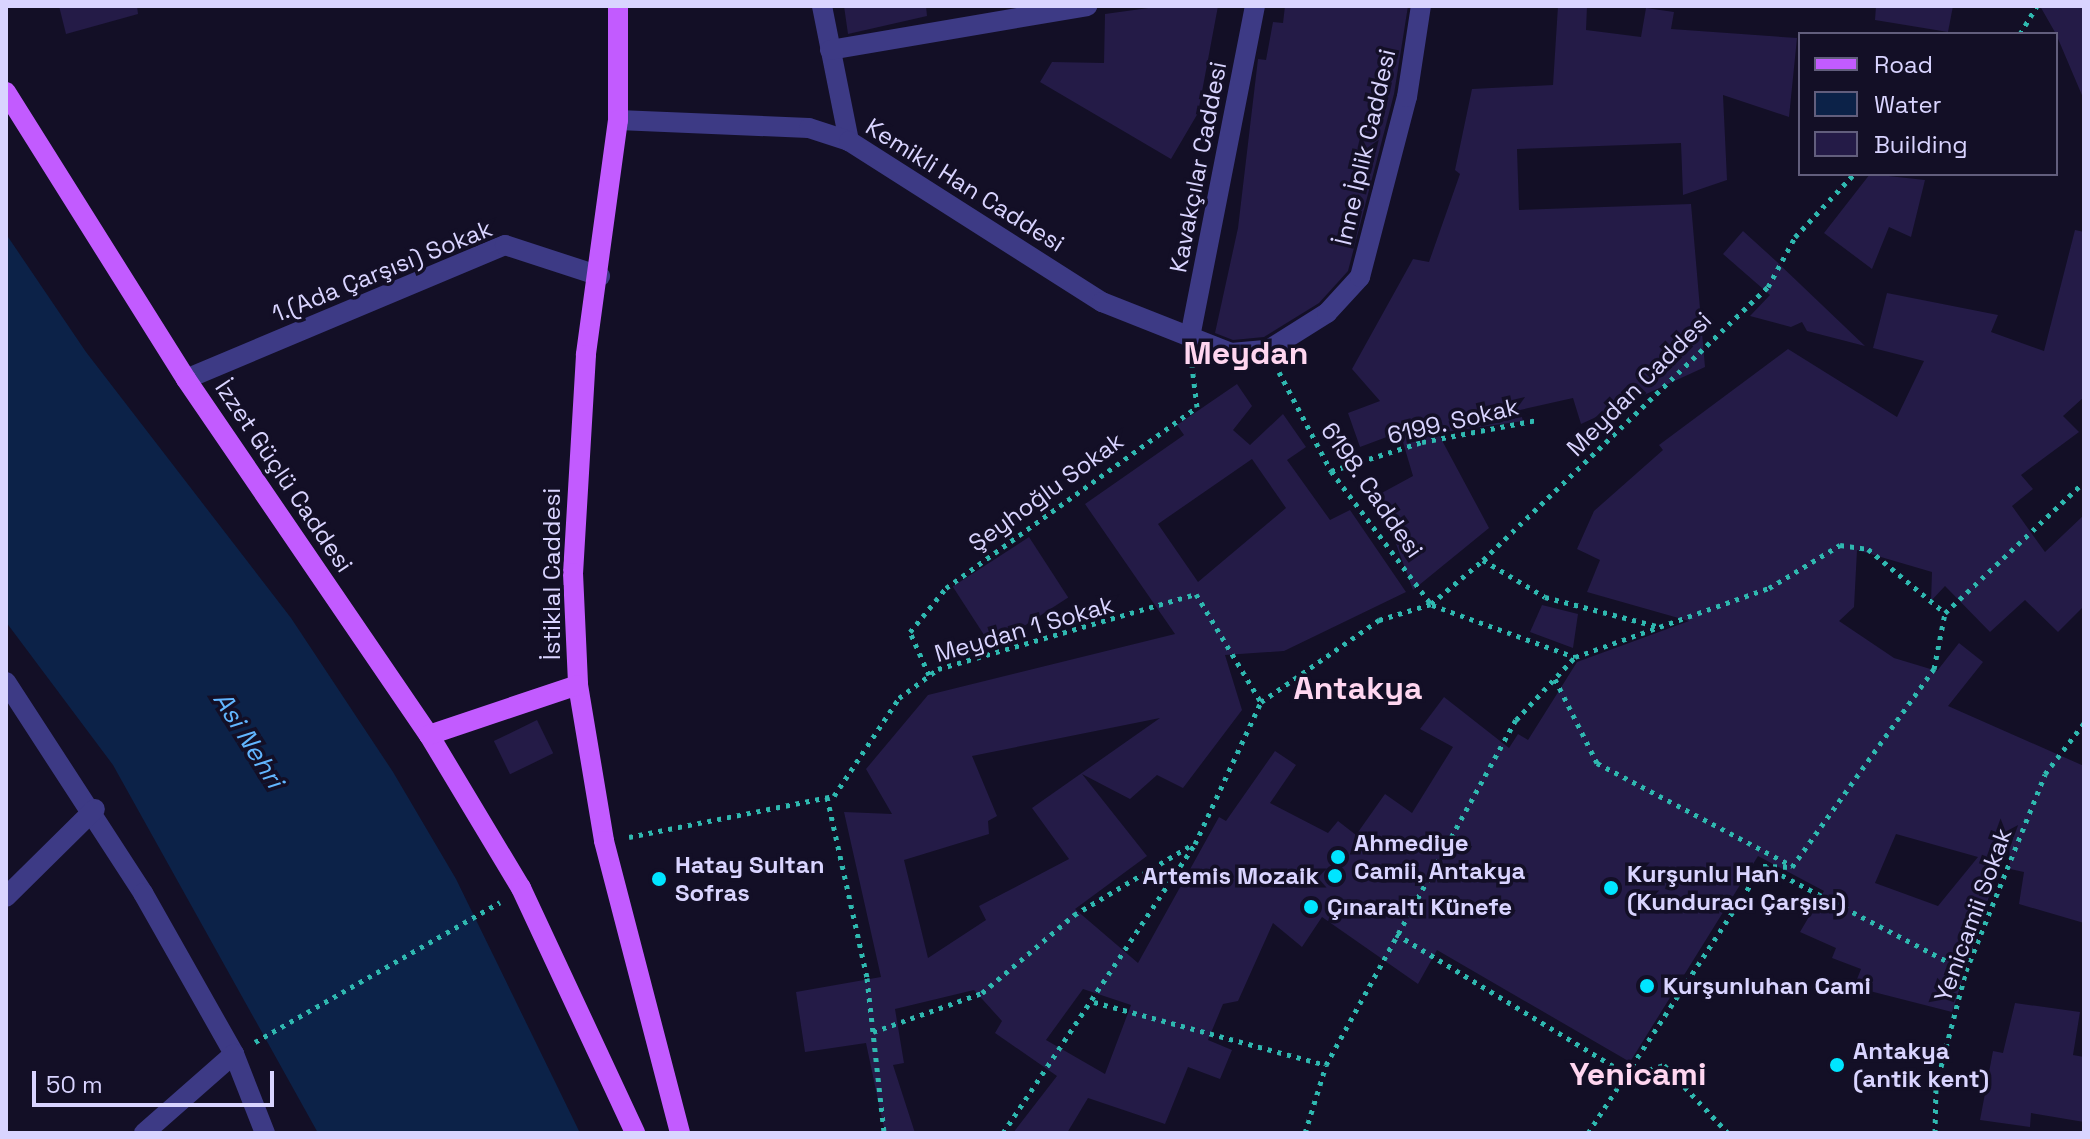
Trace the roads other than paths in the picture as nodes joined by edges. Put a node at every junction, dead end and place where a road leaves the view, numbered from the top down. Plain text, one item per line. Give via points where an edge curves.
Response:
1 (618, 6) edge
2 (822, 6) edge
3 (1087, 6) edge
4 (1255, 6) edge
5 (1421, 6) edge
6 (830, 50) junction
7 (6, 92) edge
8 (618, 120) junction
9 (849, 141) junction
10 (600, 276) junction
11 (1190, 337) junction
12 (1268, 350) joint
13 (186, 379) junction
14 (6, 682) edge
15 (578, 685) junction
16 (429, 735) junction
17 (95, 809) junction
18 (6, 897) edge
19 (234, 1054) junction
20 (144, 1133) edge
21 (265, 1133) edge
22 (635, 1133) edge
23 (680, 1133) edge

1 - 8 main road, İstiklal Caddesi
2 - 6 street
3 - 6 street
4 - 11 street, Kavakçılar Caddesi
5 - 12 street, İnne İplik Caddesi via 1407,97 1360,277 1327,313
6 - 9 street
7 - 13 main road, İzzet Güçlü Caddesi
8 - 9 street, Kemikli Han Caddesi via 809,128
8 - 10 main road, İstiklal Caddesi
9 - 11 street, Kemikli Han Caddesi via 1102,302
10 - 13 street, 1.(Ada Çarşısı) Sokak via 505,245
10 - 15 main road, İstiklal Caddesi via 586,355 573,573
11 - 12 street, Kemikli Han Caddesi via 1231,353
13 - 16 main road, İzzet Güçlü Caddesi
14 - 17 street
15 - 16 main road
15 - 23 main road, İstiklal Caddesi via 604,841
16 - 22 main road, İzzet Güçlü Caddesi via 521,888
17 - 18 street
17 - 19 street
19 - 20 street
19 - 21 street

